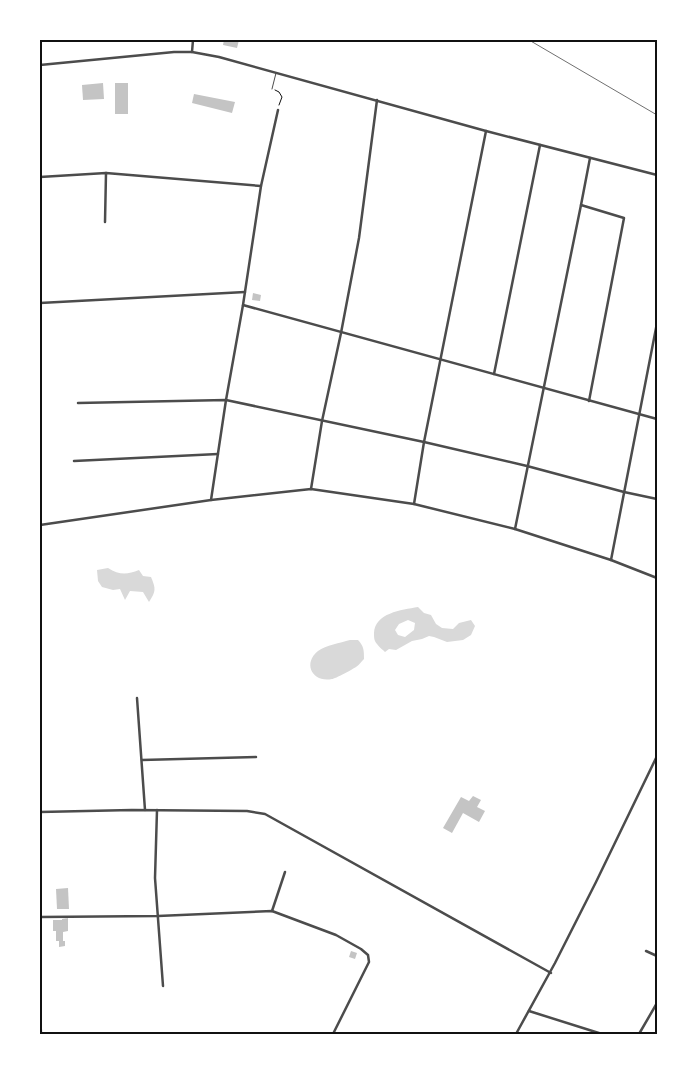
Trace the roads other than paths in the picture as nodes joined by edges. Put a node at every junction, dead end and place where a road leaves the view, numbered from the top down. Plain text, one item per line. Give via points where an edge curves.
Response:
1 (193, 40) edge
2 (192, 52) junction
3 (40, 65) edge
4 (277, 73) junction
5 (272, 89) road end
6 (376, 100) junction
7 (278, 110) road end
8 (486, 131) junction
9 (540, 145) junction
10 (590, 158) junction
11 (106, 173) junction
12 (657, 175) edge
13 (40, 177) edge
14 (261, 186) junction
15 (580, 205) junction
16 (105, 222) dead end
17 (245, 292) junction
18 (40, 302) edge
19 (243, 305) junction
20 (657, 323) edge
21 (341, 333) junction
22 (441, 360) junction
23 (494, 374) junction
24 (543, 388) junction
25 (226, 400) junction
26 (589, 401) junction
27 (78, 403) dead end
28 (640, 414) junction
29 (657, 418) edge
30 (322, 421) junction
31 (424, 442) junction
32 (218, 454) junction
33 (74, 461) dead end
34 (527, 466) junction
35 (311, 489) junction
36 (624, 492) junction
37 (657, 499) edge
38 (211, 500) junction
39 (414, 504) junction
40 (40, 524) edge
41 (515, 529) junction
42 (610, 560) junction
43 (657, 578) edge
44 (137, 698) dead end
45 (657, 756) edge
46 (256, 757) dead end
47 (142, 760) junction
48 (145, 810) junction
49 (157, 810) junction
50 (40, 812) edge
51 (284, 872) dead end
52 (272, 911) junction
53 (158, 916) junction
54 (40, 917) edge
55 (646, 951) dead end
56 (657, 956) edge
57 (551, 972) junction
58 (163, 986) dead end
59 (657, 1003) edge
60 (40, 1010) edge
61 (528, 1011) junction
62 (41, 1034) edge
63 (333, 1034) edge
64 (516, 1034) edge
65 (602, 1034) edge
66 (639, 1034) edge

1 - 2 street
2 - 3 street
2 - 4 street via 219,56
4 - 5 lane
4 - 6 street
6 - 8 street
6 - 21 street via 359,238
7 - 14 street
8 - 9 street
8 - 22 street
9 - 10 street
9 - 23 street
10 - 12 street
10 - 15 street
11 - 13 street
11 - 14 street
11 - 16 street
14 - 17 street
15 - 24 street
15 - 26 street via 624,218
17 - 18 street
17 - 19 street
19 - 21 street
19 - 25 street
20 - 28 street
21 - 22 street
21 - 30 street
22 - 23 street
22 - 31 street
23 - 24 street
24 - 26 street
24 - 34 street
25 - 27 street
25 - 30 street
25 - 32 street
26 - 28 street
28 - 29 street
28 - 36 street
30 - 31 street
30 - 35 street
31 - 34 street
31 - 39 street
32 - 33 street
32 - 38 street
34 - 36 street
34 - 41 street
35 - 38 street
35 - 39 street
36 - 37 street
36 - 42 street
38 - 40 street
39 - 41 street
41 - 42 street
42 - 43 street
44 - 47 street
45 - 57 street
46 - 47 street
47 - 48 street
48 - 49 street
48 - 50 street
49 - 53 street via 155,878
49 - 57 street via 265,814
51 - 52 street
52 - 53 street
52 - 63 street via 336,935 368,955 369,962
53 - 54 street
53 - 58 street
55 - 56 street
57 - 61 street
59 - 66 street
60 - 62 street
61 - 64 street
61 - 65 street

